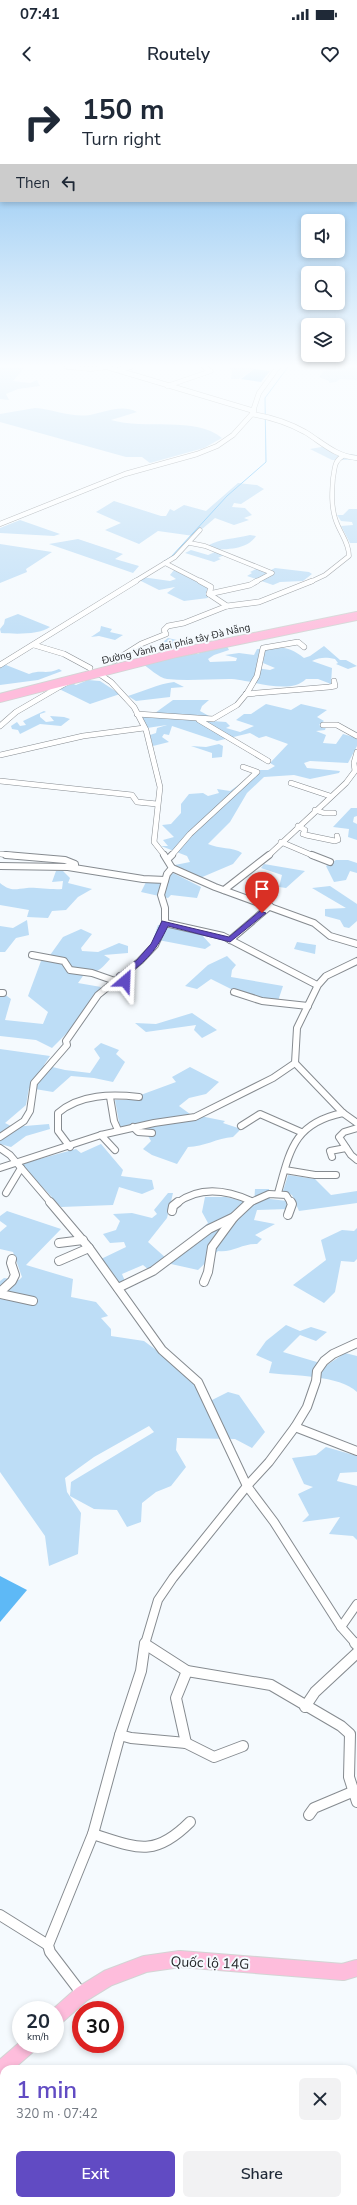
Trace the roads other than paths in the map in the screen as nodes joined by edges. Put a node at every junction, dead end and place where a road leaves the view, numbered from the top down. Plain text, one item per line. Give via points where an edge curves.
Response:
1 (151, 466) edge
2 (335, 466) edge
3 (0, 524) edge
4 (200, 530) dead end
5 (190, 543) junction
6 (165, 563) junction
7 (209, 594) junction
8 (227, 606) junction
9 (357, 610) edge
10 (357, 616) edge
11 (34, 645) junction
12 (304, 647) dead end
13 (114, 661) junction
14 (0, 665) edge
15 (90, 668) junction
16 (98, 673) junction
17 (72, 679) junction
18 (334, 681) dead end
19 (0, 691) edge
20 (246, 694) junction
21 (0, 698) edge
22 (137, 714) junction
23 (198, 719) junction
24 (323, 725) dead end
25 (0, 726) edge
26 (144, 728) junction
27 (357, 736) edge
28 (357, 752) edge
29 (0, 755) edge
30 (268, 761) dead end
31 (243, 767) dead end
32 (356, 771) edge
33 (0, 781) edge
34 (291, 783) dead end
35 (330, 796) junction
36 (157, 804) junction
37 (315, 810) junction
38 (334, 813) dead end
39 (298, 826) junction
40 (337, 836) dead end
41 (281, 842) junction
42 (0, 854) edge
43 (168, 859) junction
44 (330, 862) dead end
45 (0, 866) edge
46 (75, 867) junction
47 (172, 868) junction
48 (165, 880) junction
49 (224, 890) junction
50 (270, 906) junction
51 (165, 923) junction
52 (230, 940) junction
53 (357, 944) edge
54 (32, 955) dead end
55 (357, 961) edge
56 (118, 979) junction
57 (318, 985) junction
58 (130, 989) dead end
59 (234, 992) dead end
60 (308, 1006) junction
61 (294, 1063) junction
62 (110, 1097) junction
63 (139, 1097) dead end
64 (343, 1113) junction
65 (357, 1123) edge
66 (241, 1126) dead end
67 (132, 1127) junction
68 (357, 1128) edge
69 (118, 1130) junction
70 (301, 1132) junction
71 (152, 1134) dead end
72 (101, 1135) junction
73 (0, 1137) edge
74 (70, 1146) junction
75 (0, 1148) edge
76 (346, 1148) junction
77 (115, 1150) dead end
78 (332, 1157) dead end
79 (357, 1160) edge
80 (18, 1165) junction
81 (0, 1168) edge
82 (285, 1170) junction
83 (336, 1175) dead end
84 (6, 1193) dead end
85 (278, 1193) junction
86 (251, 1201) junction
87 (172, 1211) dead end
88 (288, 1215) dead end
89 (234, 1217) junction
90 (83, 1240) junction
91 (60, 1243) dead end
92 (89, 1248) junction
93 (12, 1259) dead end
94 (59, 1261) dead end
95 (204, 1282) dead end
96 (118, 1288) junction
97 (0, 1293) edge
98 (33, 1301) dead end
99 (357, 1343) edge
100 (295, 1427) junction
101 (357, 1451) edge
102 (247, 1486) junction
103 (357, 1604) edge
104 (341, 1627) junction
105 (145, 1644) junction
106 (357, 1645) edge
107 (357, 1653) edge
108 (187, 1671) junction
109 (306, 1707) junction
110 (120, 1735) junction
111 (186, 1743) junction
112 (243, 1746) dead end
113 (352, 1792) junction
114 (357, 1802) edge
115 (309, 1815) dead end
116 (190, 1822) dead end
117 (93, 1834) junction
118 (0, 1915) edge
119 (48, 1945) junction
120 (357, 1968) edge
121 (82, 1994) junction
122 (64, 2010) edge
123 (20, 2053) edge
124 (6, 2065) edge

1 - 3 street via 125,474
2 - 8 street via 331,498 335,519 349,548 349,556 325,575 299,588 259,602
4 - 5 street
5 - 6 street via 177,556
5 - 7 street via 205,546 272,573 250,585
6 - 7 street via 211,587
6 - 11 street
7 - 8 street
8 - 13 street via 184,623 168,626 164,630 166,634 141,644
9 - 13 main road, Đường Vành đai phía tây Đà Nẵng via 294,621
10 - 16 main road, Đường Vành đai phía tây Đà Nẵng via 292,628
11 - 14 street
11 - 15 street via 52,648 76,658
12 - 20 street via 298,642 263,648 257,676
13 - 15 main road, Đường Vành đai phía tây Đà Nẵng
15 - 16 main road
15 - 19 main road, Đường Vành đai phía tây Đà Nẵng
16 - 17 main road, Đường Vành đai phía tây Đà Nẵng
16 - 22 street via 111,682 134,707
17 - 21 main road, Đường Vành đai phía tây Đà Nẵng
17 - 25 street via 54,692 28,703
18 - 20 street via 336,685 329,687
20 - 23 street via 237,705 213,719
22 - 23 street
22 - 26 street
23 - 30 street
24 - 27 street via 337,726
26 - 29 street via 83,736
26 - 36 street via 160,787
28 - 32 street via 354,763
31 - 43 street via 257,772 190,834
32 - 35 street
33 - 36 street via 132,795 137,802
34 - 35 street
35 - 37 street
36 - 43 street via 154,842
37 - 38 street via 324,814
37 - 39 street
39 - 40 street via 305,830 303,834 306,835 335,841 338,840
39 - 41 street
41 - 44 street
41 - 49 street via 260,863
42 - 46 street via 65,860 75,864
43 - 47 street
45 - 46 street
46 - 48 street via 111,872 123,877
47 - 48 street
47 - 49 street
48 - 51 street via 161,895 166,908
49 - 50 street
50 - 52 street
50 - 53 street via 314,923 330,936
51 - 52 street
51 - 56 street via 155,945 140,962
52 - 57 street
54 - 56 street via 64,961 70,970
55 - 57 street via 326,976
56 - 58 street
56 - 73 street via 98,995 66,1041 67,1045 34,1083 26,1120
57 - 60 street
59 - 60 street via 262,1001
60 - 61 street via 298,1022
61 - 64 street
61 - 67 street via 254,1088 195,1117
62 - 63 street
62 - 69 street
62 - 74 street via 77,1100 64,1105 58,1113 58,1132
64 - 65 street
64 - 70 street via 323,1118
66 - 70 street via 260,1114
67 - 69 street
67 - 71 street via 138,1132
68 - 76 street via 339,1135
69 - 72 street
70 - 82 street via 292,1146
72 - 74 street
72 - 77 street
74 - 80 street
75 - 80 street
76 - 78 street via 330,1151
76 - 79 street
80 - 81 street
80 - 84 street
80 - 90 street
82 - 83 street
82 - 85 street
85 - 86 street
85 - 88 street via 290,1199 292,1204
86 - 87 street via 227,1192 215,1192 183,1197 173,1206
86 - 89 street
89 - 95 street via 212,1247 210,1272
89 - 96 street via 209,1229 153,1272
90 - 91 street
90 - 92 street
92 - 94 street
92 - 96 street
93 - 97 street via 15,1275
96 - 102 street via 162,1350 198,1382
97 - 98 street
99 - 100 street via 324,1361 317,1371 306,1407
100 - 101 street
100 - 102 street
102 - 104 street via 274,1522
102 - 105 street via 158,1600
103 - 104 street
104 - 106 street
105 - 108 street
105 - 110 street via 141,1670
107 - 109 street via 315,1692
108 - 109 street via 271,1685
108 - 111 street via 176,1698
109 - 113 street via 341,1726 350,1734 348,1763
110 - 111 street
110 - 117 street
111 - 112 street via 214,1757
113 - 114 street
113 - 115 street via 314,1808
116 - 117 street via 167,1843 152,1848
117 - 119 street
118 - 119 street
119 - 121 street via 50,1952
120 - 121 main road, Quốc lộ 14G via 342,1972 180,1959 139,1966 108,1978
121 - 122 main road, Quốc lộ 14G
123 - 124 main road

